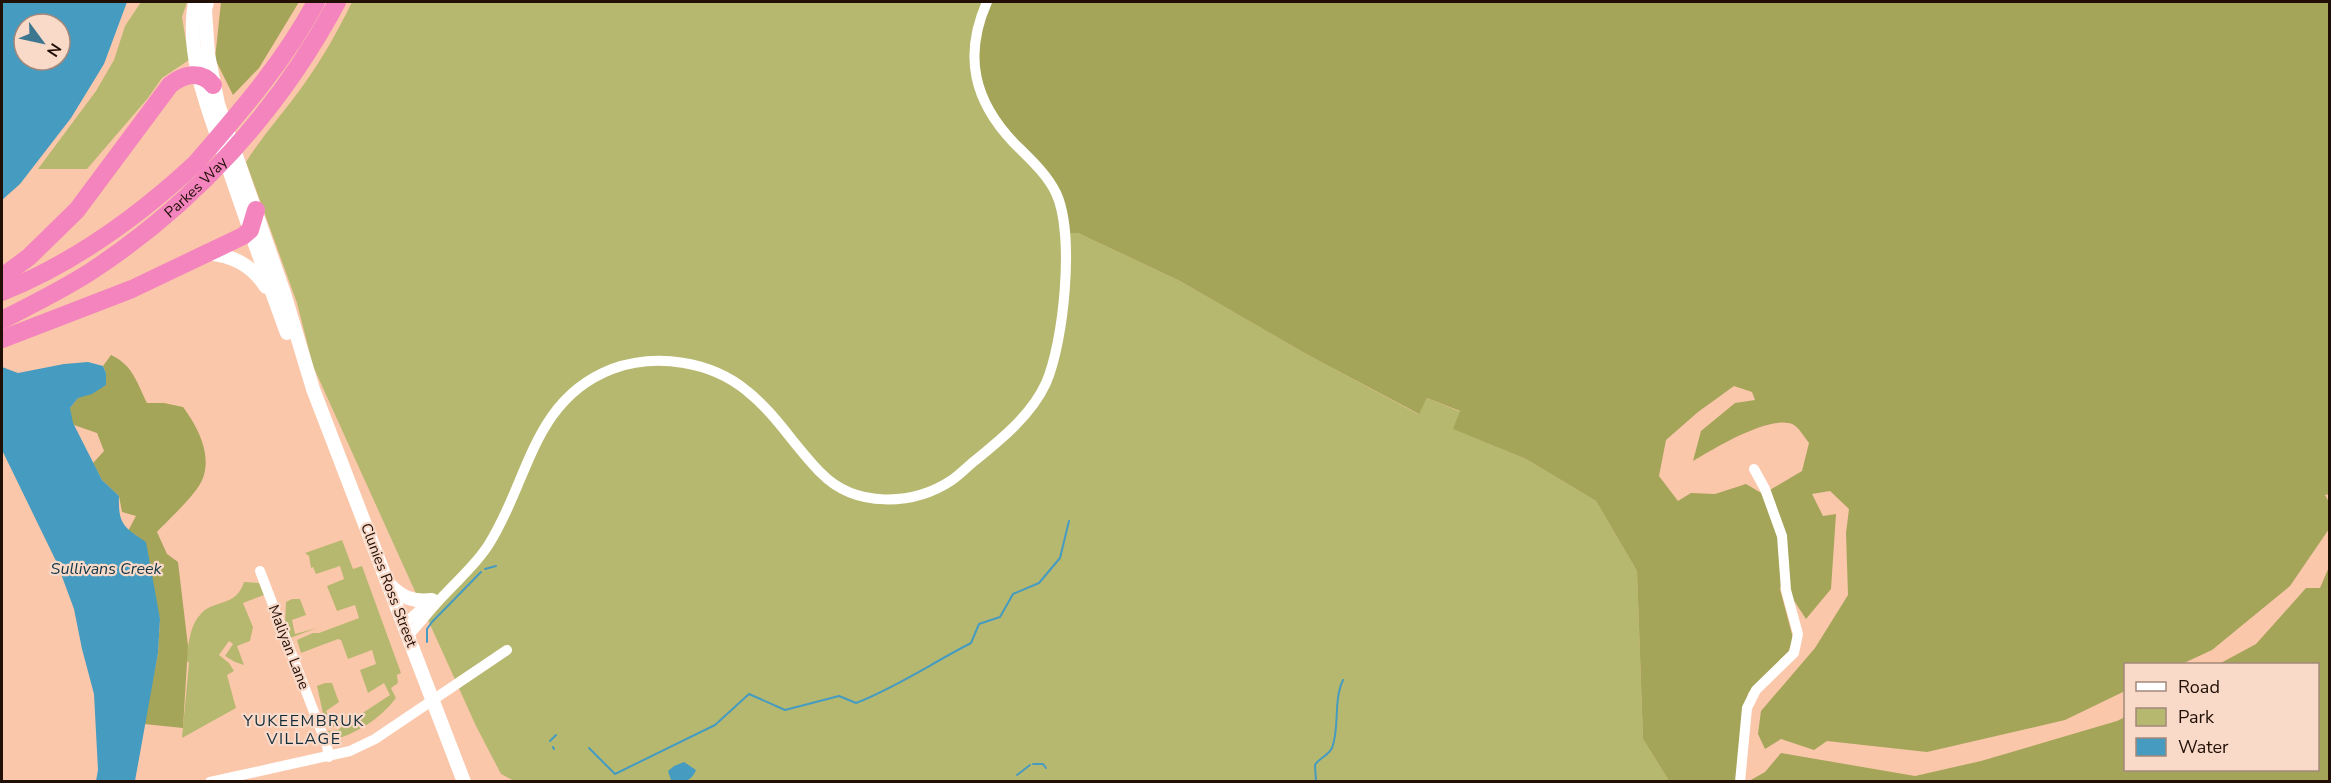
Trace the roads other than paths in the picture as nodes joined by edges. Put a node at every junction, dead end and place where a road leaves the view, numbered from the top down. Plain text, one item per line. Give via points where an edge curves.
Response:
1 (195, 2) edge
2 (207, 2) edge
3 (316, 2) edge
4 (337, 2) edge
5 (987, 2) edge
6 (206, 80) junction
7 (256, 210) junction
8 (250, 230) junction
9 (208, 254) junction
10 (2, 277) edge
11 (2, 292) edge
12 (275, 301) junction
13 (2, 320) edge
14 (2, 339) edge
15 (313, 389) junction
16 (1754, 469) dead end
17 (260, 571) dead end
18 (388, 584) junction
19 (438, 597) junction
20 (406, 630) junction
21 (507, 650) dead end
22 (433, 699) junction
23 (328, 757) junction
24 (210, 782) edge
25 (464, 782) edge
26 (1740, 782) edge

1 - 6 street via 194,41
2 - 6 street
3 - 11 highway, Parkes Way via 289,48 196,163 158,197 99,240
4 - 13 highway, Parkes Way via 291,79 204,182 147,232 88,273
5 - 19 street via 975,39 980,94 1002,131 1052,185 1064,214 1058,340 1047,382 1034,405 952,480 917,496 885,500 850,492 822,475 746,389 723,376 682,363 657,361 611,369 564,401 543,427 490,542 473,565
6 - 7 street, Clunies Ross Street
6 - 8 street, Clunies Ross Street
6 - 10 highway via 179,78 170,85 77,210 29,257
7 - 8 highway
7 - 15 street, Clunies Ross Street
8 - 9 highway
8 - 12 street, Clunies Ross Street
9 - 12 street via 232,258 254,270
9 - 14 highway via 132,289
12 - 15 street, Clunies Ross Street
15 - 18 street, Clunies Ross Street
16 - 26 street via 1782,536 1786,590 1798,634 1794,653 1756,690 1747,708
17 - 23 street, Maliyan Lane
18 - 19 street via 406,598 419,601
18 - 20 street, Clunies Ross Street
19 - 20 street
20 - 22 street, Clunies Ross Street
21 - 22 street
22 - 23 street via 375,739 350,752
22 - 25 street, Clunies Ross Street
23 - 24 street

